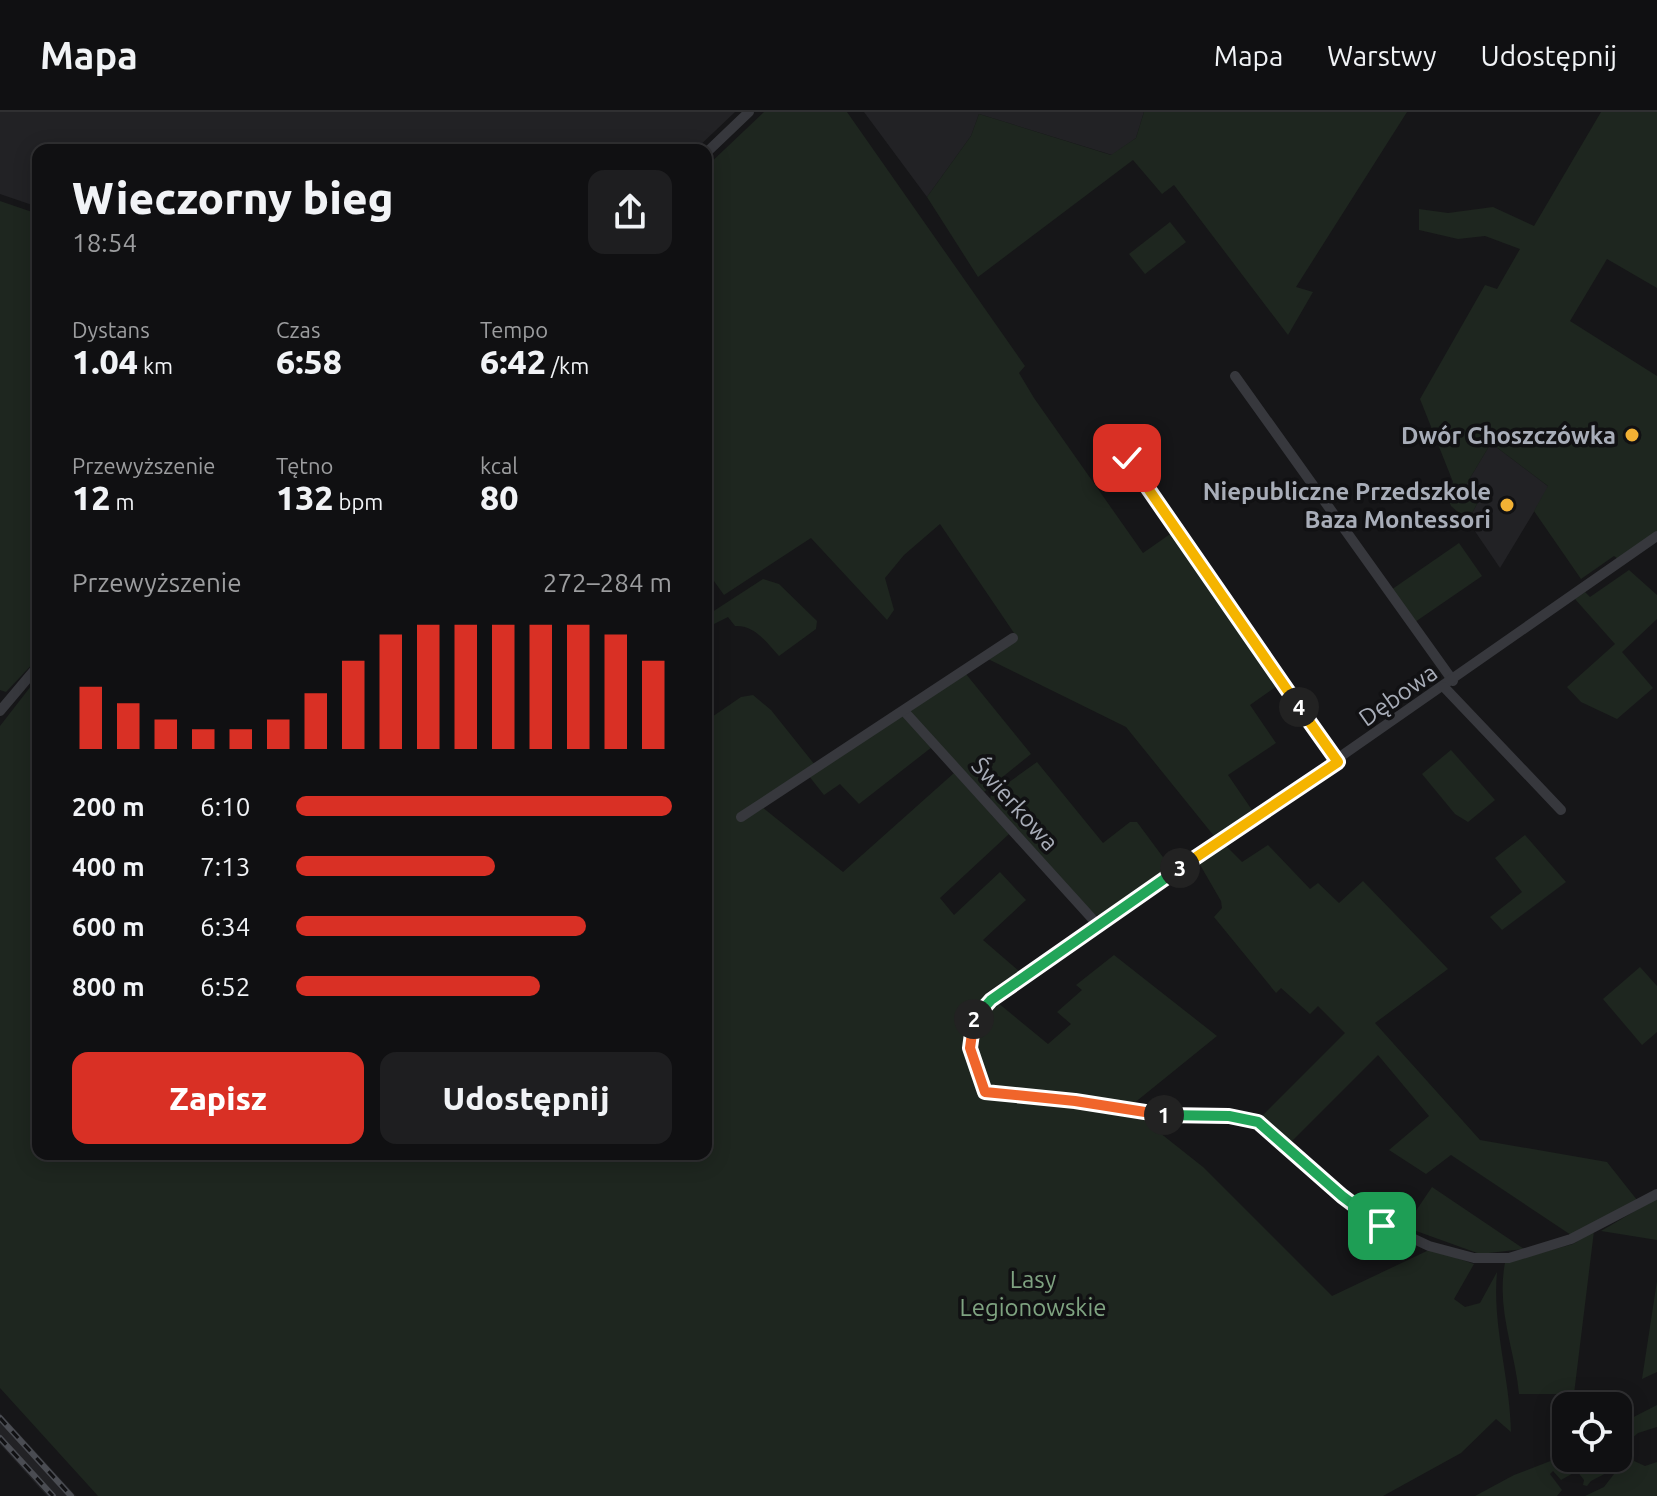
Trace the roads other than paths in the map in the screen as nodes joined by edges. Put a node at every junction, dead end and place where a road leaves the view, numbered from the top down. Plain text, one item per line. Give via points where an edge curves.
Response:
1 (749, 112) edge
2 (712, 147) edge
3 (1235, 376) dead end
4 (1127, 458) dead end
5 (1657, 536) edge
6 (1013, 638) dead end
7 (32, 673) edge
8 (1449, 684) junction
9 (2, 706) edge
10 (904, 711) junction
11 (1338, 762) junction
12 (1561, 810) dead end
13 (741, 817) dead end
14 (1097, 924) junction
15 (1657, 1194) edge

1 - 2 street
3 - 8 street
4 - 11 street
5 - 8 street, Dębowa
6 - 10 street
7 - 9 street
8 - 11 street, Dębowa
8 - 12 street
10 - 13 street
10 - 14 street, Świerkowa
11 - 14 street, Dębowa
14 - 15 street, Dębowa via 981,1007 970,1048 985,1092 1175,1116 1252,1120 1268,1128 1365,1216 1429,1246 1474,1258 1509,1258 1571,1239

